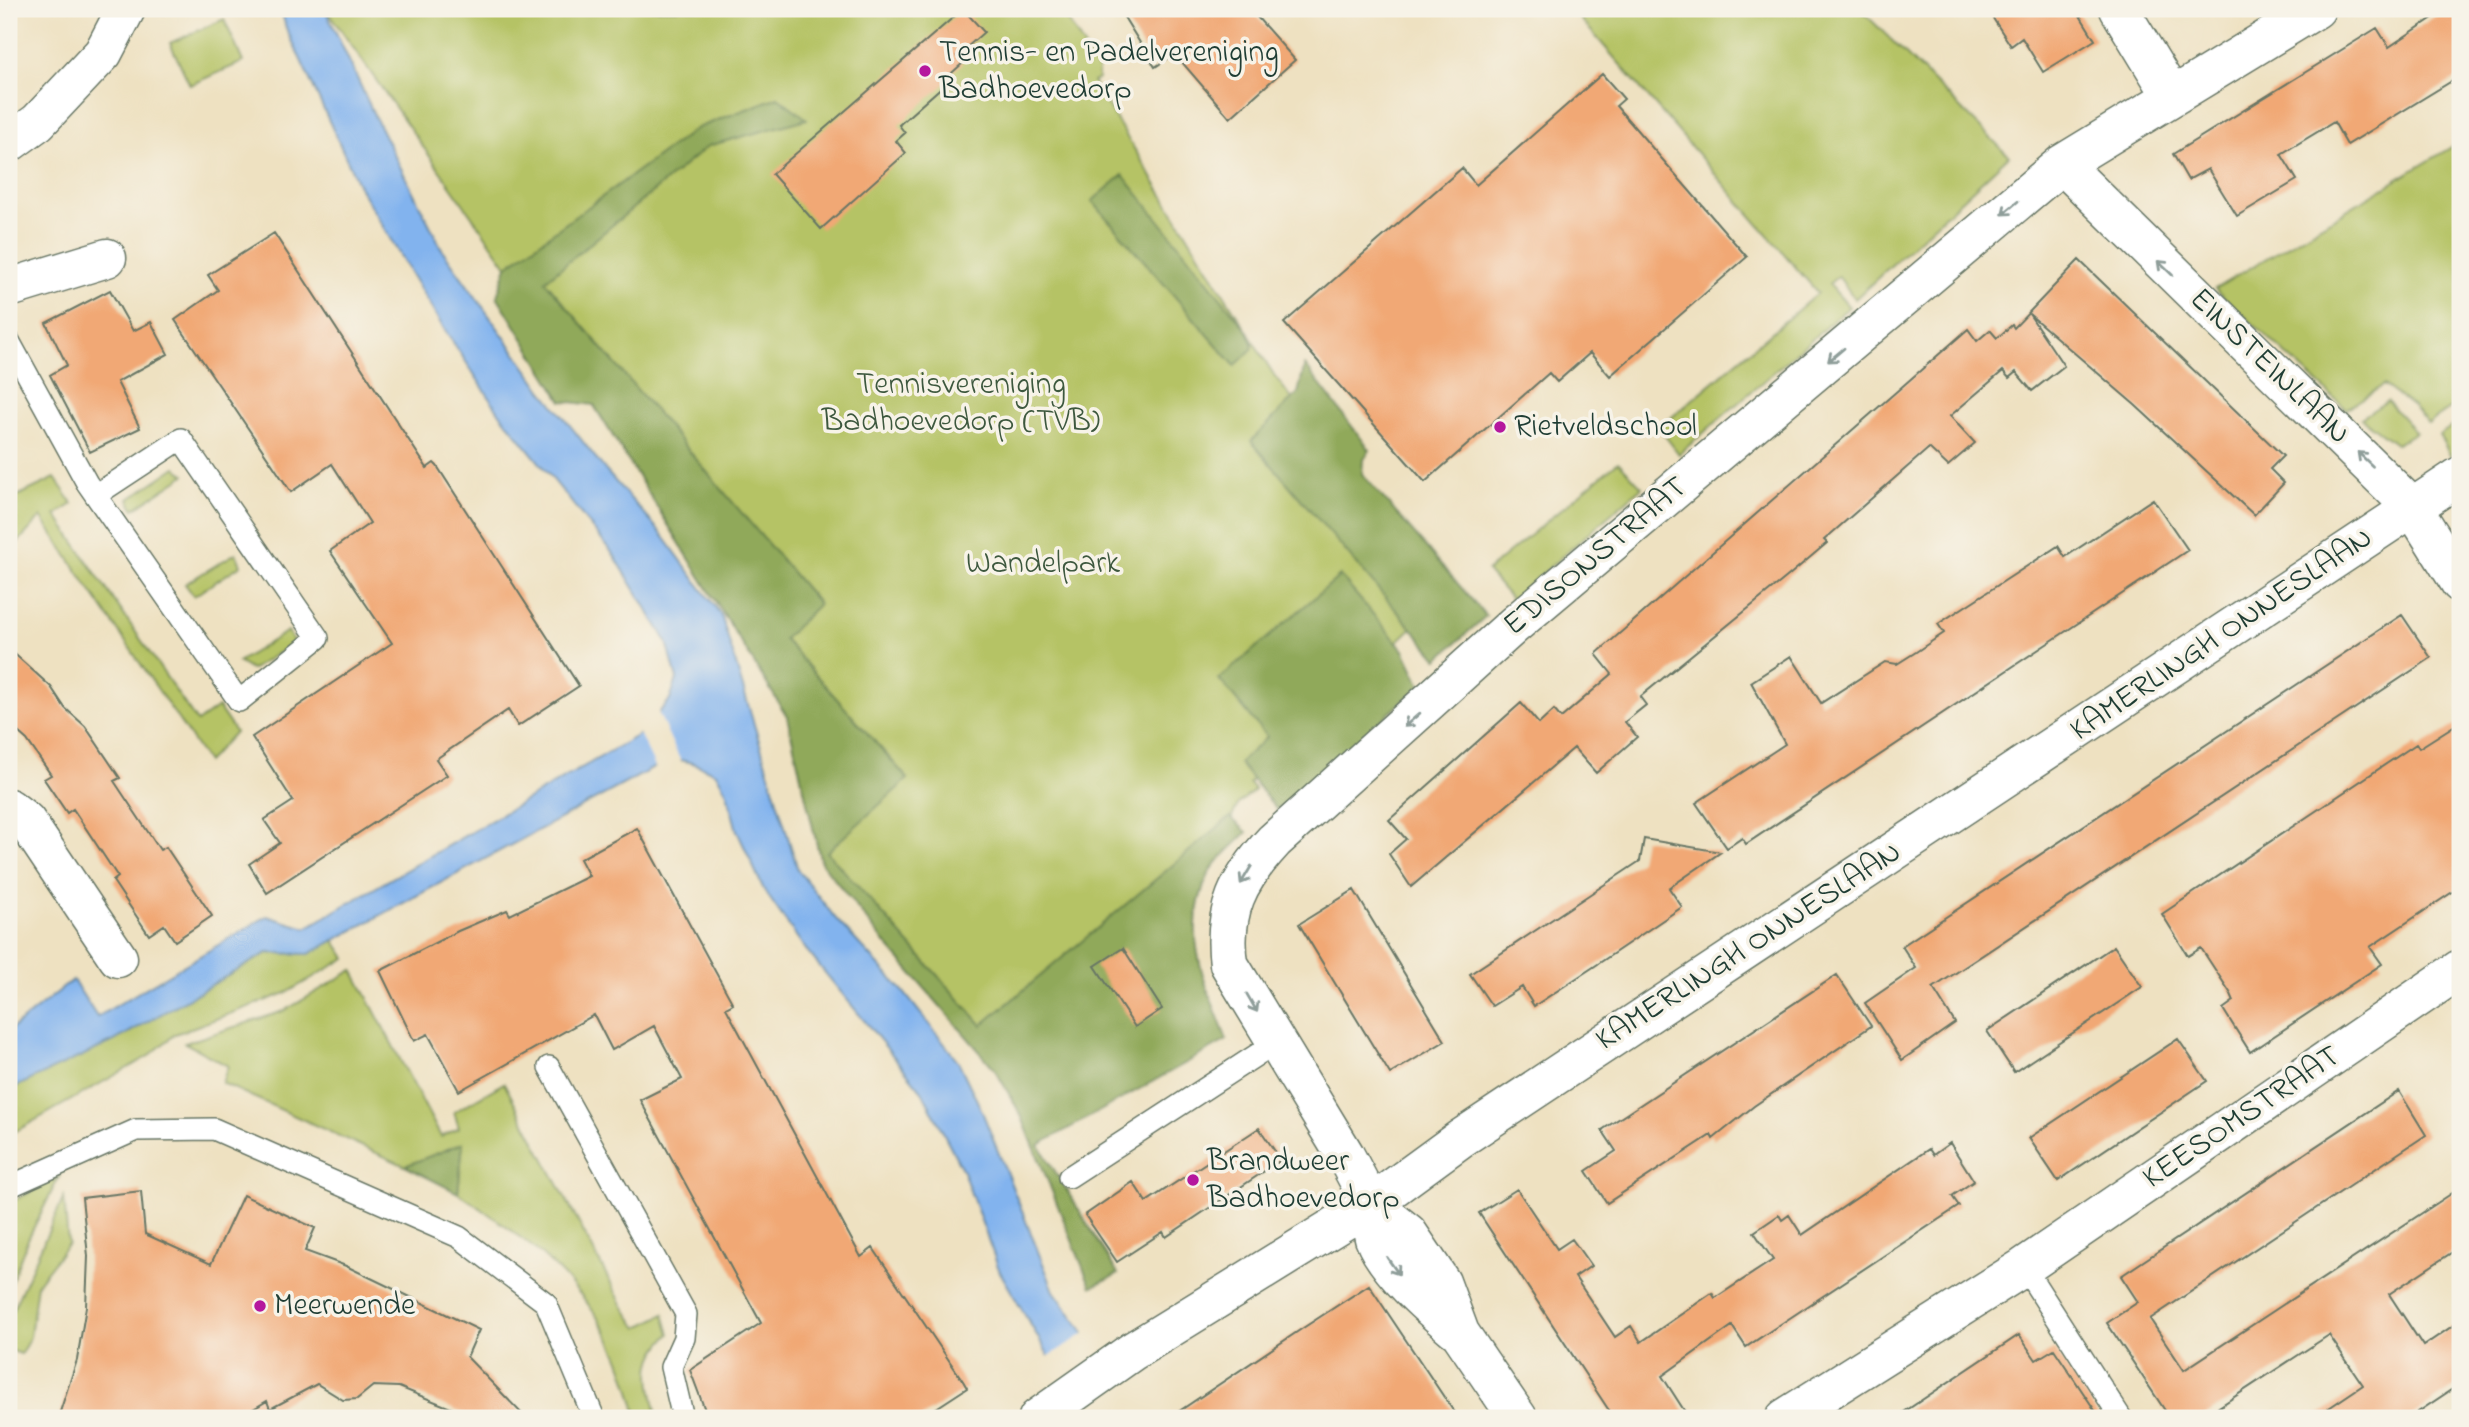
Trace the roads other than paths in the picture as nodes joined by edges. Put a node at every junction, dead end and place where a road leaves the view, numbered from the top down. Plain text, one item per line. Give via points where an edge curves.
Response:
1 (126, 9) edge
2 (2119, 9) edge
3 (2315, 9) edge
4 (2172, 96) junction
5 (9, 143) edge
6 (2062, 164) junction
7 (107, 258) dead end
8 (9, 288) edge
9 (9, 341) edge
10 (2460, 476) edge
11 (96, 495) junction
12 (2413, 508) junction
13 (2460, 583) edge
14 (9, 808) edge
15 (118, 958) dead end
16 (2460, 969) edge
17 (1275, 1043) junction
18 (549, 1067) dead end
19 (1069, 1177) dead end
20 (13, 1185) dead end
21 (1371, 1204) junction
22 (2024, 1267) junction
23 (1042, 1416) edge
24 (594, 1418) edge
25 (682, 1418) edge
26 (1518, 1418) edge
27 (1786, 1418) edge
28 (2121, 1418) edge

1 - 5 street via 103,53 86,73 38,122
2 - 4 street
3 - 4 street, EDISONSTRAAT
4 - 6 street, EDISONSTRAAT
12 -> 6 street, EINSTEINLAAN
6 -> 17 street, EDISONSTRAAT via 1514,625 1274,841 1246,872 1225,934 1229,964
7 - 8 street
9 - 11 lane
10 - 12 street, KAMERLINGH ONNESLAAN
11 - 11 lane via 181,439 318,638 239,701
12 - 13 street, EINSTEINLAAN
12 - 21 street, KAMERLINGH ONNESLAAN via 1575,1062
14 - 15 street via 26,821
16 - 22 street, KEESOMSTRAAT
17 - 19 lane
17 - 21 street
18 - 25 lane via 686,1314 684,1338 671,1367
20 - 24 lane via 136,1130 214,1129 458,1237 547,1303
21 - 23 street, KAMERLINGH ONNESLAAN via 1133,1350
21 - 26 street via 1374,1237 1398,1273 1460,1333
22 - 27 street, KEESOMSTRAAT
22 - 28 lane

